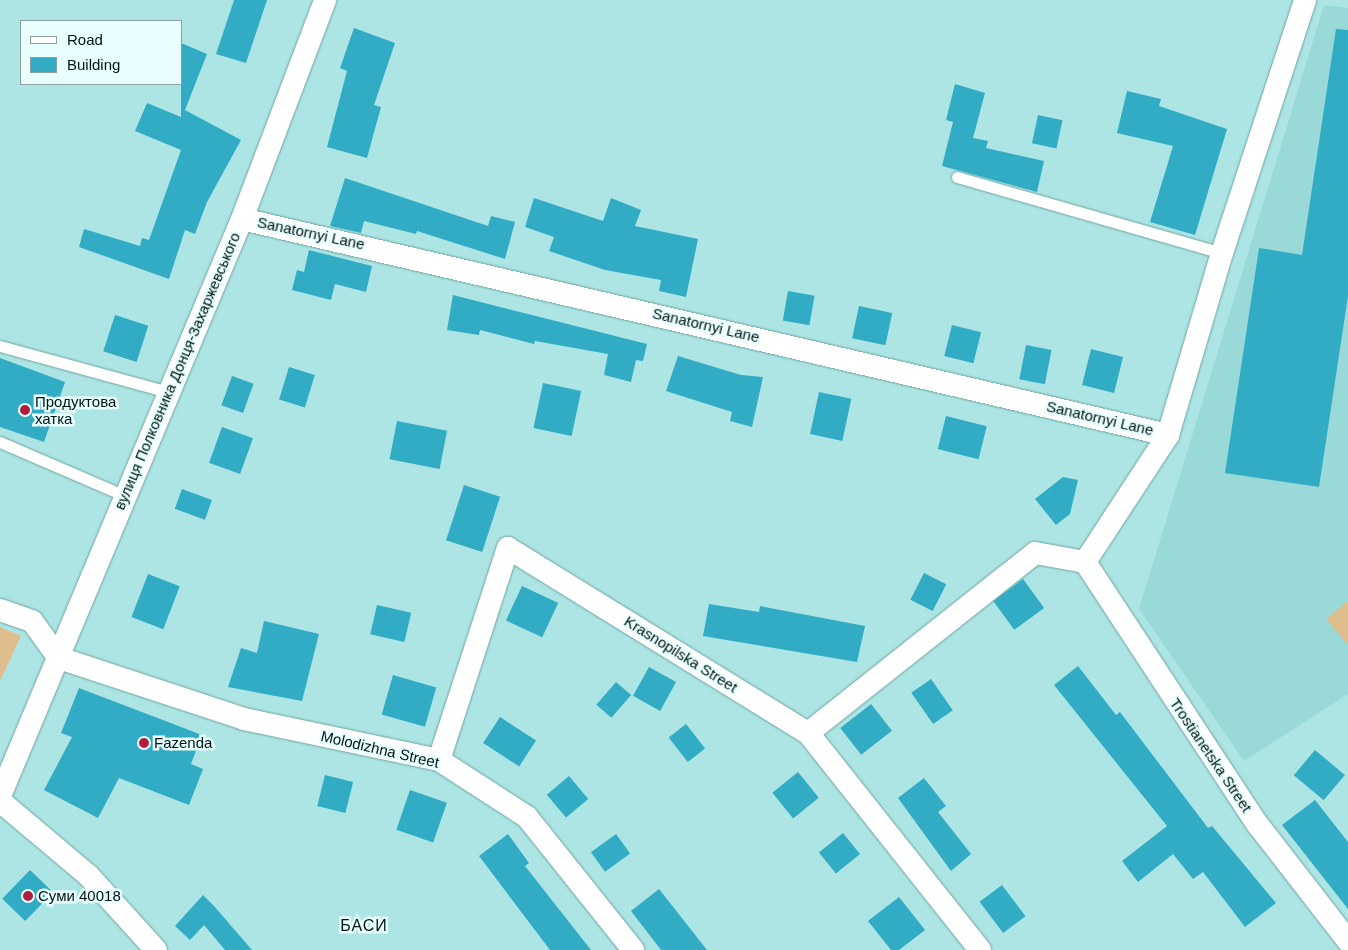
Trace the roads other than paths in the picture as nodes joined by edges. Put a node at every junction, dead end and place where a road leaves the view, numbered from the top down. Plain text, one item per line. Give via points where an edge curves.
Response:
1 (325, 0) edge
2 (1305, 0) edge
3 (957, 178) dead end
4 (242, 218) junction
5 (1222, 253) junction
6 (0, 346) edge
7 (168, 392) junction
8 (1168, 435) junction
9 (0, 442) edge
10 (124, 495) junction
11 (1085, 562) junction
12 (0, 610) edge
13 (59, 658) junction
14 (808, 733) junction
15 (439, 760) junction
16 (0, 796) edge
17 (0, 800) edge
18 (1348, 941) edge
19 (156, 950) edge
20 (633, 950) edge
21 (980, 950) edge

1 - 4 street, вулиця Полковника Донця-Захаржевського
2 - 5 street
3 - 5 lane
4 - 7 street, вулиця Полковника Донця-Захаржевського
4 - 8 street, Sanatornyi Lane
5 - 8 street
6 - 7 lane
7 - 10 street, вулиця Полковника Донця-Захаржевського
8 - 11 street
9 - 10 lane
10 - 13 street, вулиця Полковника Донця-Захаржевського
11 - 14 street via 1036,552
11 - 18 street, Trostianetska Street via 1258,825
12 - 13 street via 32,622
13 - 15 street, Molodizhna Street via 244,720
13 - 16 street, вулиця Полковника Донця-Захаржевського
14 - 15 street, Krasnopilska Street via 508,548
14 - 21 street, Krasnopilska Street
15 - 20 street, Molodizhna Street via 527,817
17 - 19 street via 88,875

